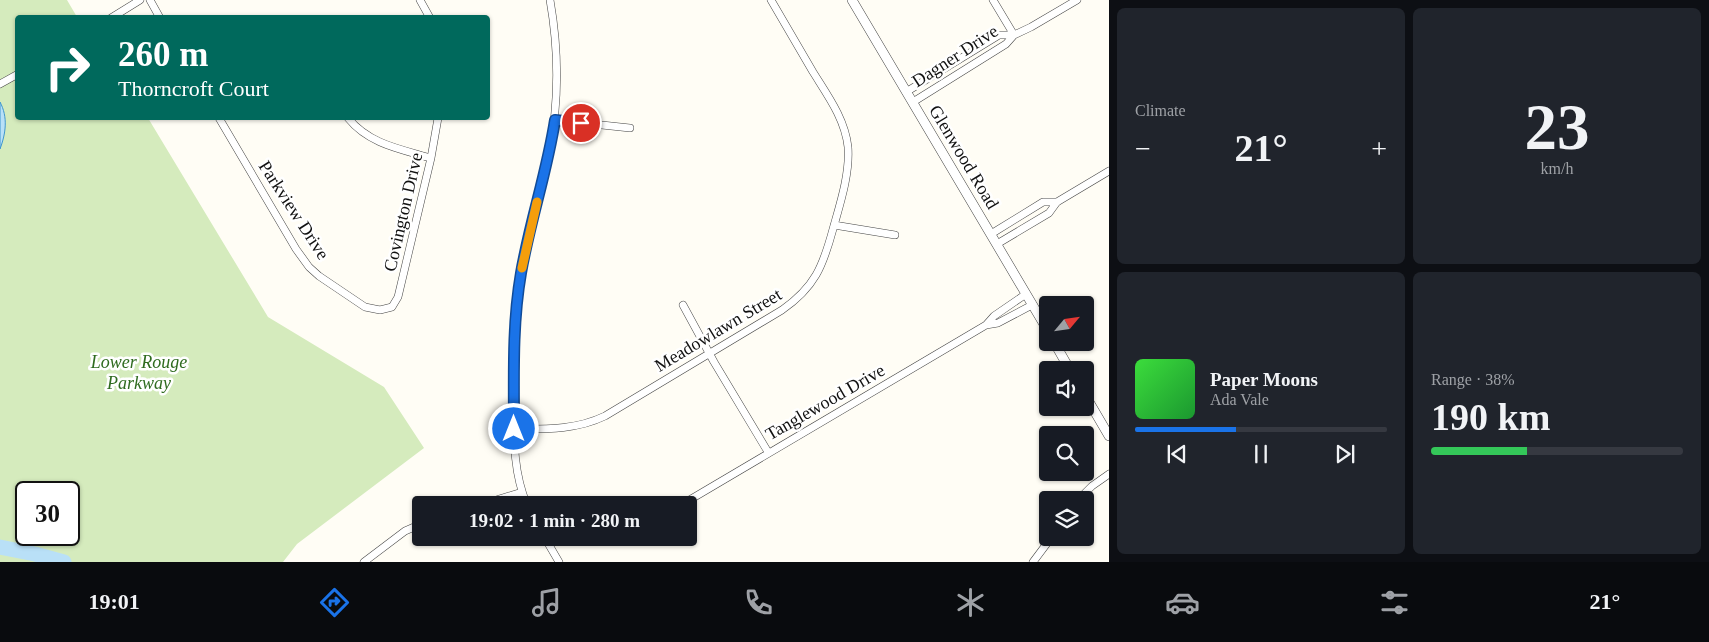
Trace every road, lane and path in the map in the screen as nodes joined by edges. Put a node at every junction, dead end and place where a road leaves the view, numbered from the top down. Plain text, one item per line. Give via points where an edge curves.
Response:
1 (150, 0) edge
2 (420, 0) edge
3 (550, 0) edge
4 (771, 0) edge
5 (852, 0) edge
6 (993, 0) edge
7 (1077, 0) edge
8 (136, 1) edge
9 (115, 15) edge
10 (158, 15) edge
11 (428, 15) edge
12 (1014, 35) junction
13 (15, 76) edge
14 (0, 84) edge
15 (906, 92) junction
16 (913, 102) junction
17 (220, 120) edge
18 (350, 120) edge
19 (438, 120) edge
20 (555, 120) junction
21 (630, 128) dead end
22 (431, 158) junction
23 (1109, 171) edge
24 (1057, 202) junction
25 (834, 225) junction
26 (991, 234) junction
27 (895, 235) dead end
28 (997, 244) junction
29 (1026, 294) junction
30 (683, 305) dead end
31 (1032, 305) junction
32 (388, 309) joint
33 (1039, 316) edge
34 (986, 325) junction
35 (710, 354) junction
36 (1094, 410) edge
37 (514, 429) junction
38 (1109, 436) edge
39 (768, 452) junction
40 (1109, 474) edge
41 (1088, 491) edge
42 (522, 492) junction
43 (509, 496) edge
44 (524, 496) edge
45 (696, 496) edge
46 (412, 528) edge
47 (550, 546) edge
48 (1044, 546) edge
49 (367, 561) edge
50 (559, 562) edge
51 (1033, 562) edge

1 - 10 street
2 - 11 street
3 - 20 street via 556,54
4 - 25 street, Meadowlawn Street via 843,126 848,165
5 - 15 street, Glenwood Road
6 - 12 street
7 - 12 street, Dagner Drive
8 - 9 street
12 - 15 street, Dagner Drive via 999,35
12 - 16 street, Dagner Drive via 1006,44
13 - 14 street
15 - 16 street, Glenwood Road
16 - 26 street, Glenwood Road
17 - 32 street, Parkview Drive via 309,267 365,307
18 - 22 street via 371,139
19 - 22 street, Covington Drive
20 - 21 street
20 - 37 street via 518,293
22 - 32 street, Covington Drive via 398,296
23 - 24 street
24 - 26 street via 1044,202
24 - 28 street via 1049,213
25 - 27 street
25 - 35 street, Meadowlawn Street via 822,267 803,294
26 - 28 street, Glenwood Road
28 - 29 street, Glenwood Road
29 - 31 street, Glenwood Road
29 - 34 street, Tanglewood Drive
30 - 35 street
31 - 33 street, Glenwood Road
31 - 34 street, Tanglewood Drive via 998,323
34 - 39 street, Tanglewood Drive
35 - 37 street, Meadowlawn Street via 596,420 560,429
35 - 39 street
36 - 38 street
37 - 42 street via 515,462
39 - 45 street, Tanglewood Drive
40 - 41 street
42 - 43 street
42 - 44 street
46 - 49 street
47 - 50 street
48 - 51 street

